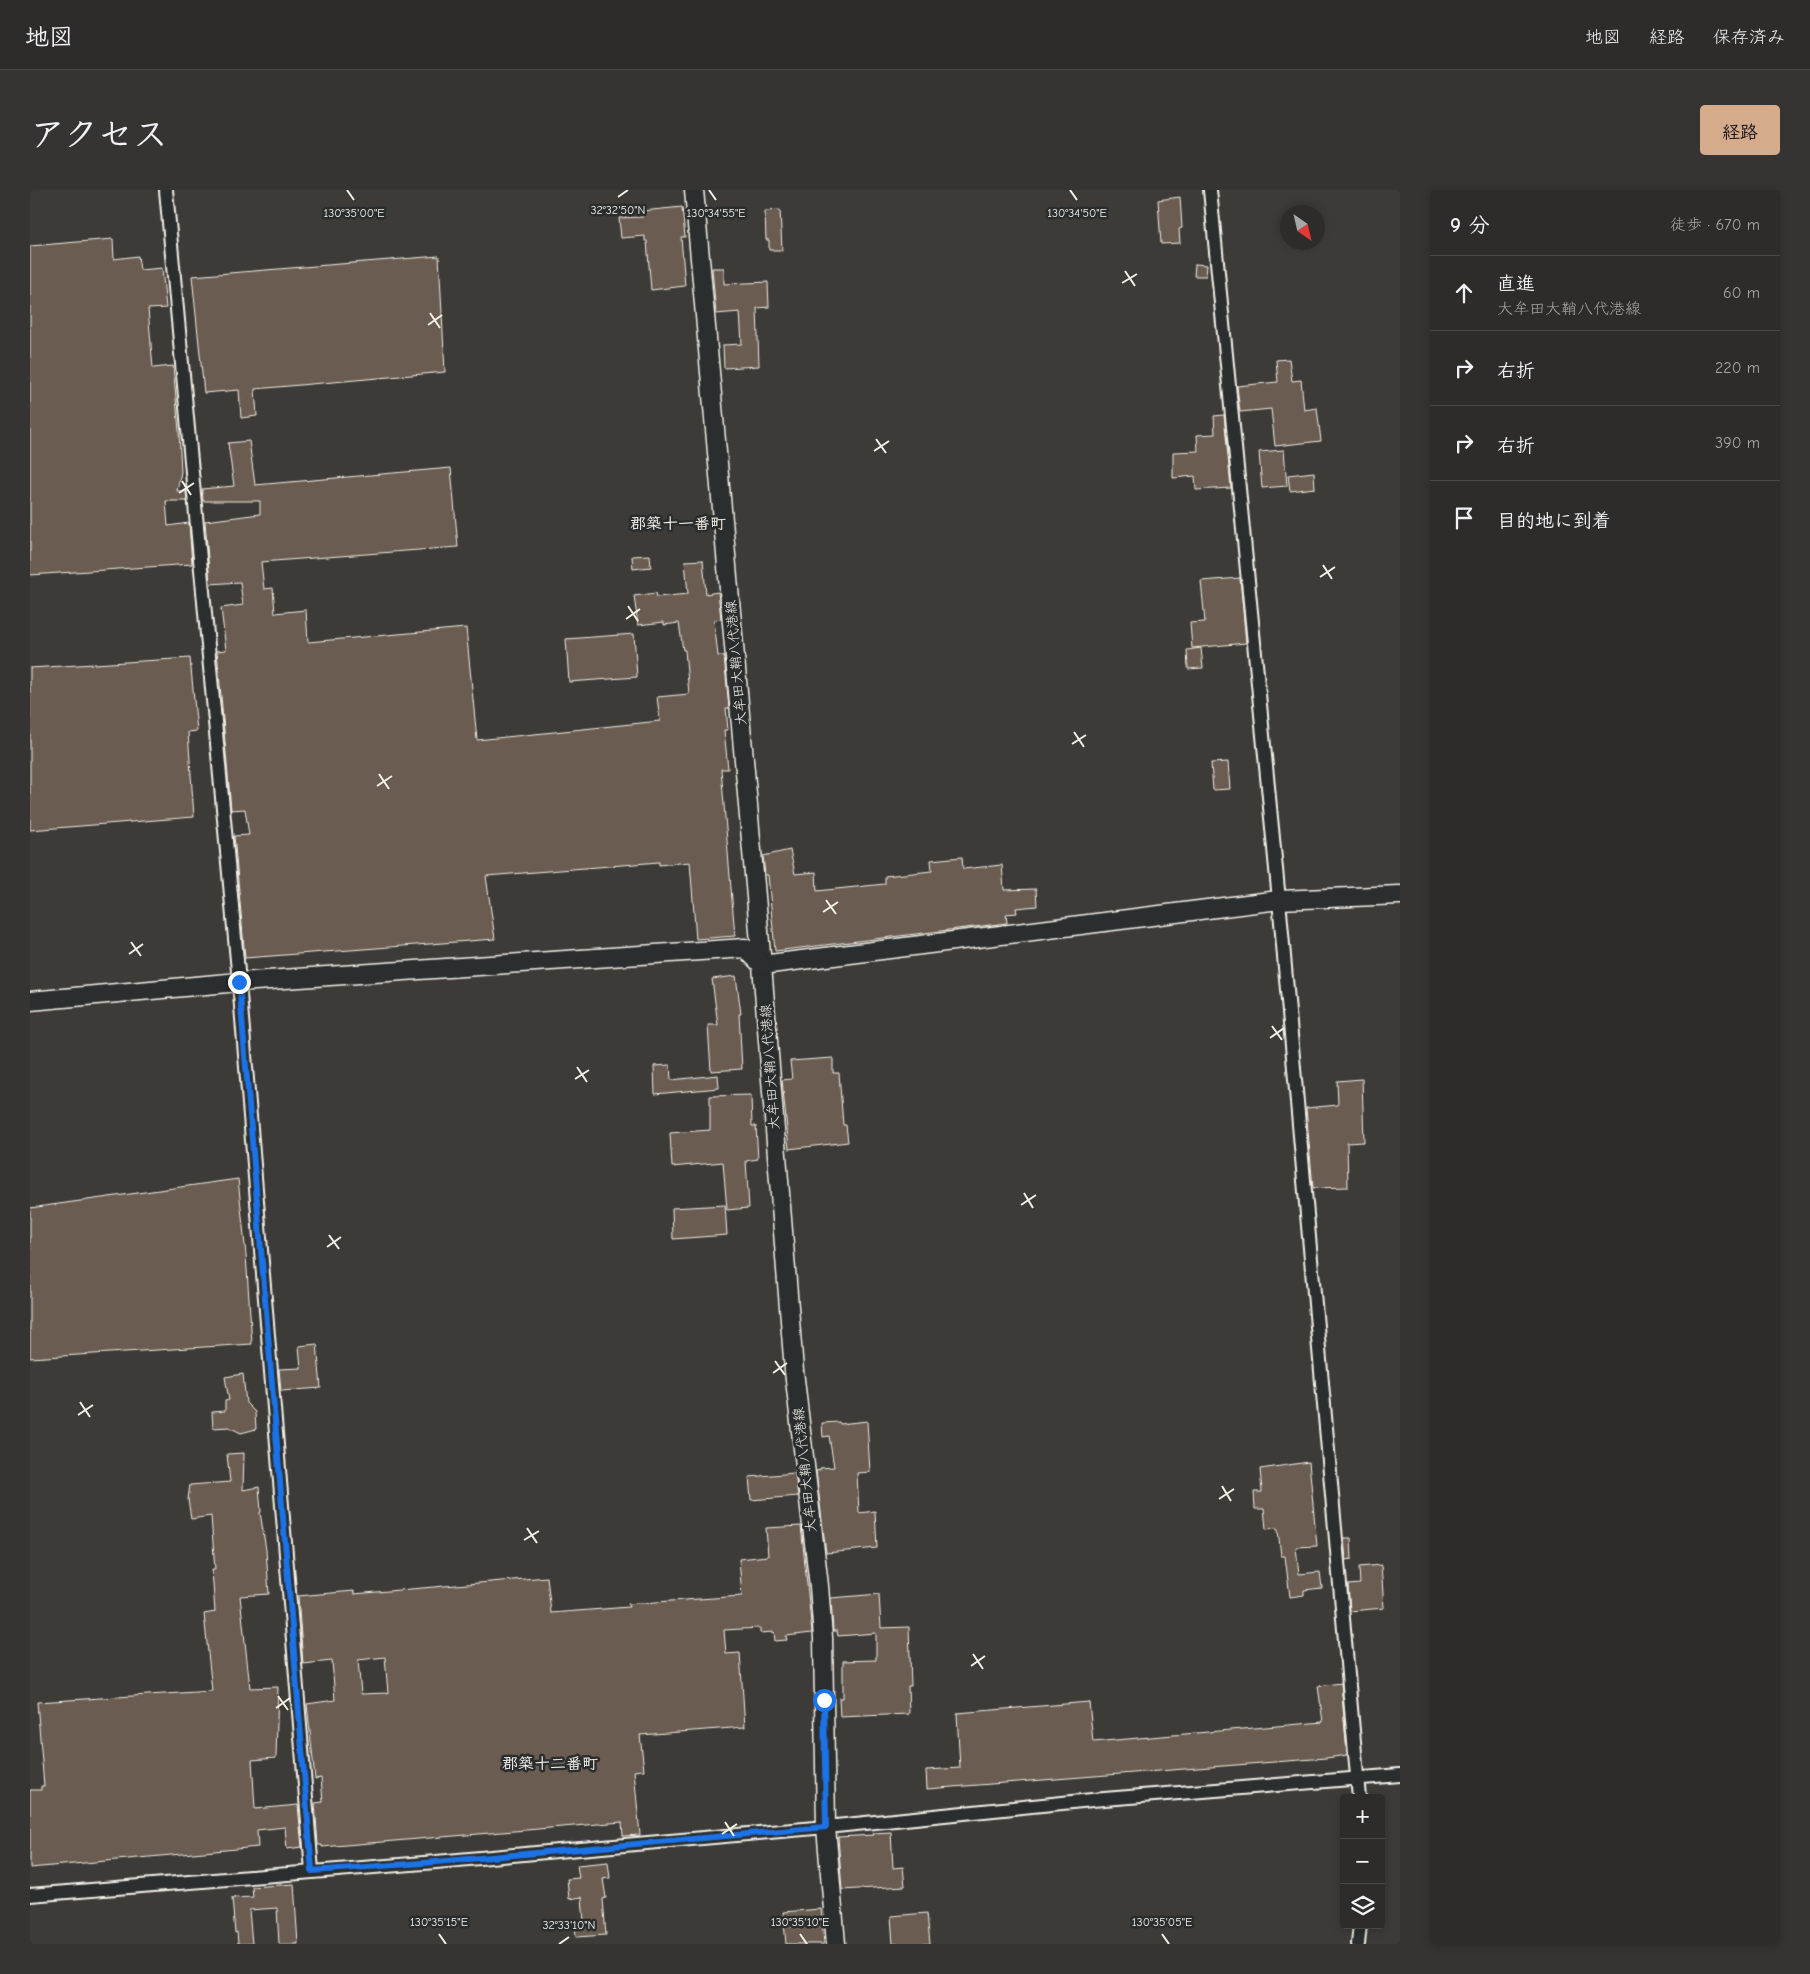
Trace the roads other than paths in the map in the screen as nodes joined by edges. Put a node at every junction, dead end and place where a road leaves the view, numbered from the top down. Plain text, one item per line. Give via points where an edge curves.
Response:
1 (166, 190) edge
2 (694, 190) edge
3 (1210, 190) edge
4 (1400, 895) edge
5 (1279, 900) junction
6 (762, 965) junction
7 (239, 982) junction
8 (30, 1001) edge
9 (1400, 1775) edge
10 (1356, 1778) junction
11 (1358, 1794) edge
12 (826, 1827) junction
13 (312, 1871) junction
14 (30, 1895) edge
15 (1360, 1929) edge
16 (836, 1944) edge
17 (1358, 1944) edge

1 - 7 street
2 - 6 main road, 大牟田大鞘八代港線
3 - 5 street
4 - 5 main road
5 - 6 main road
5 - 10 street
6 - 7 main road via 745,948
6 - 12 main road, 大牟田大鞘八代港線 via 794,1371 823,1638
7 - 8 main road
7 - 13 street
9 - 10 street
10 - 11 street
10 - 12 street
12 - 13 street
12 - 16 main road, 大牟田大鞘八代港線
13 - 14 street
15 - 17 street

